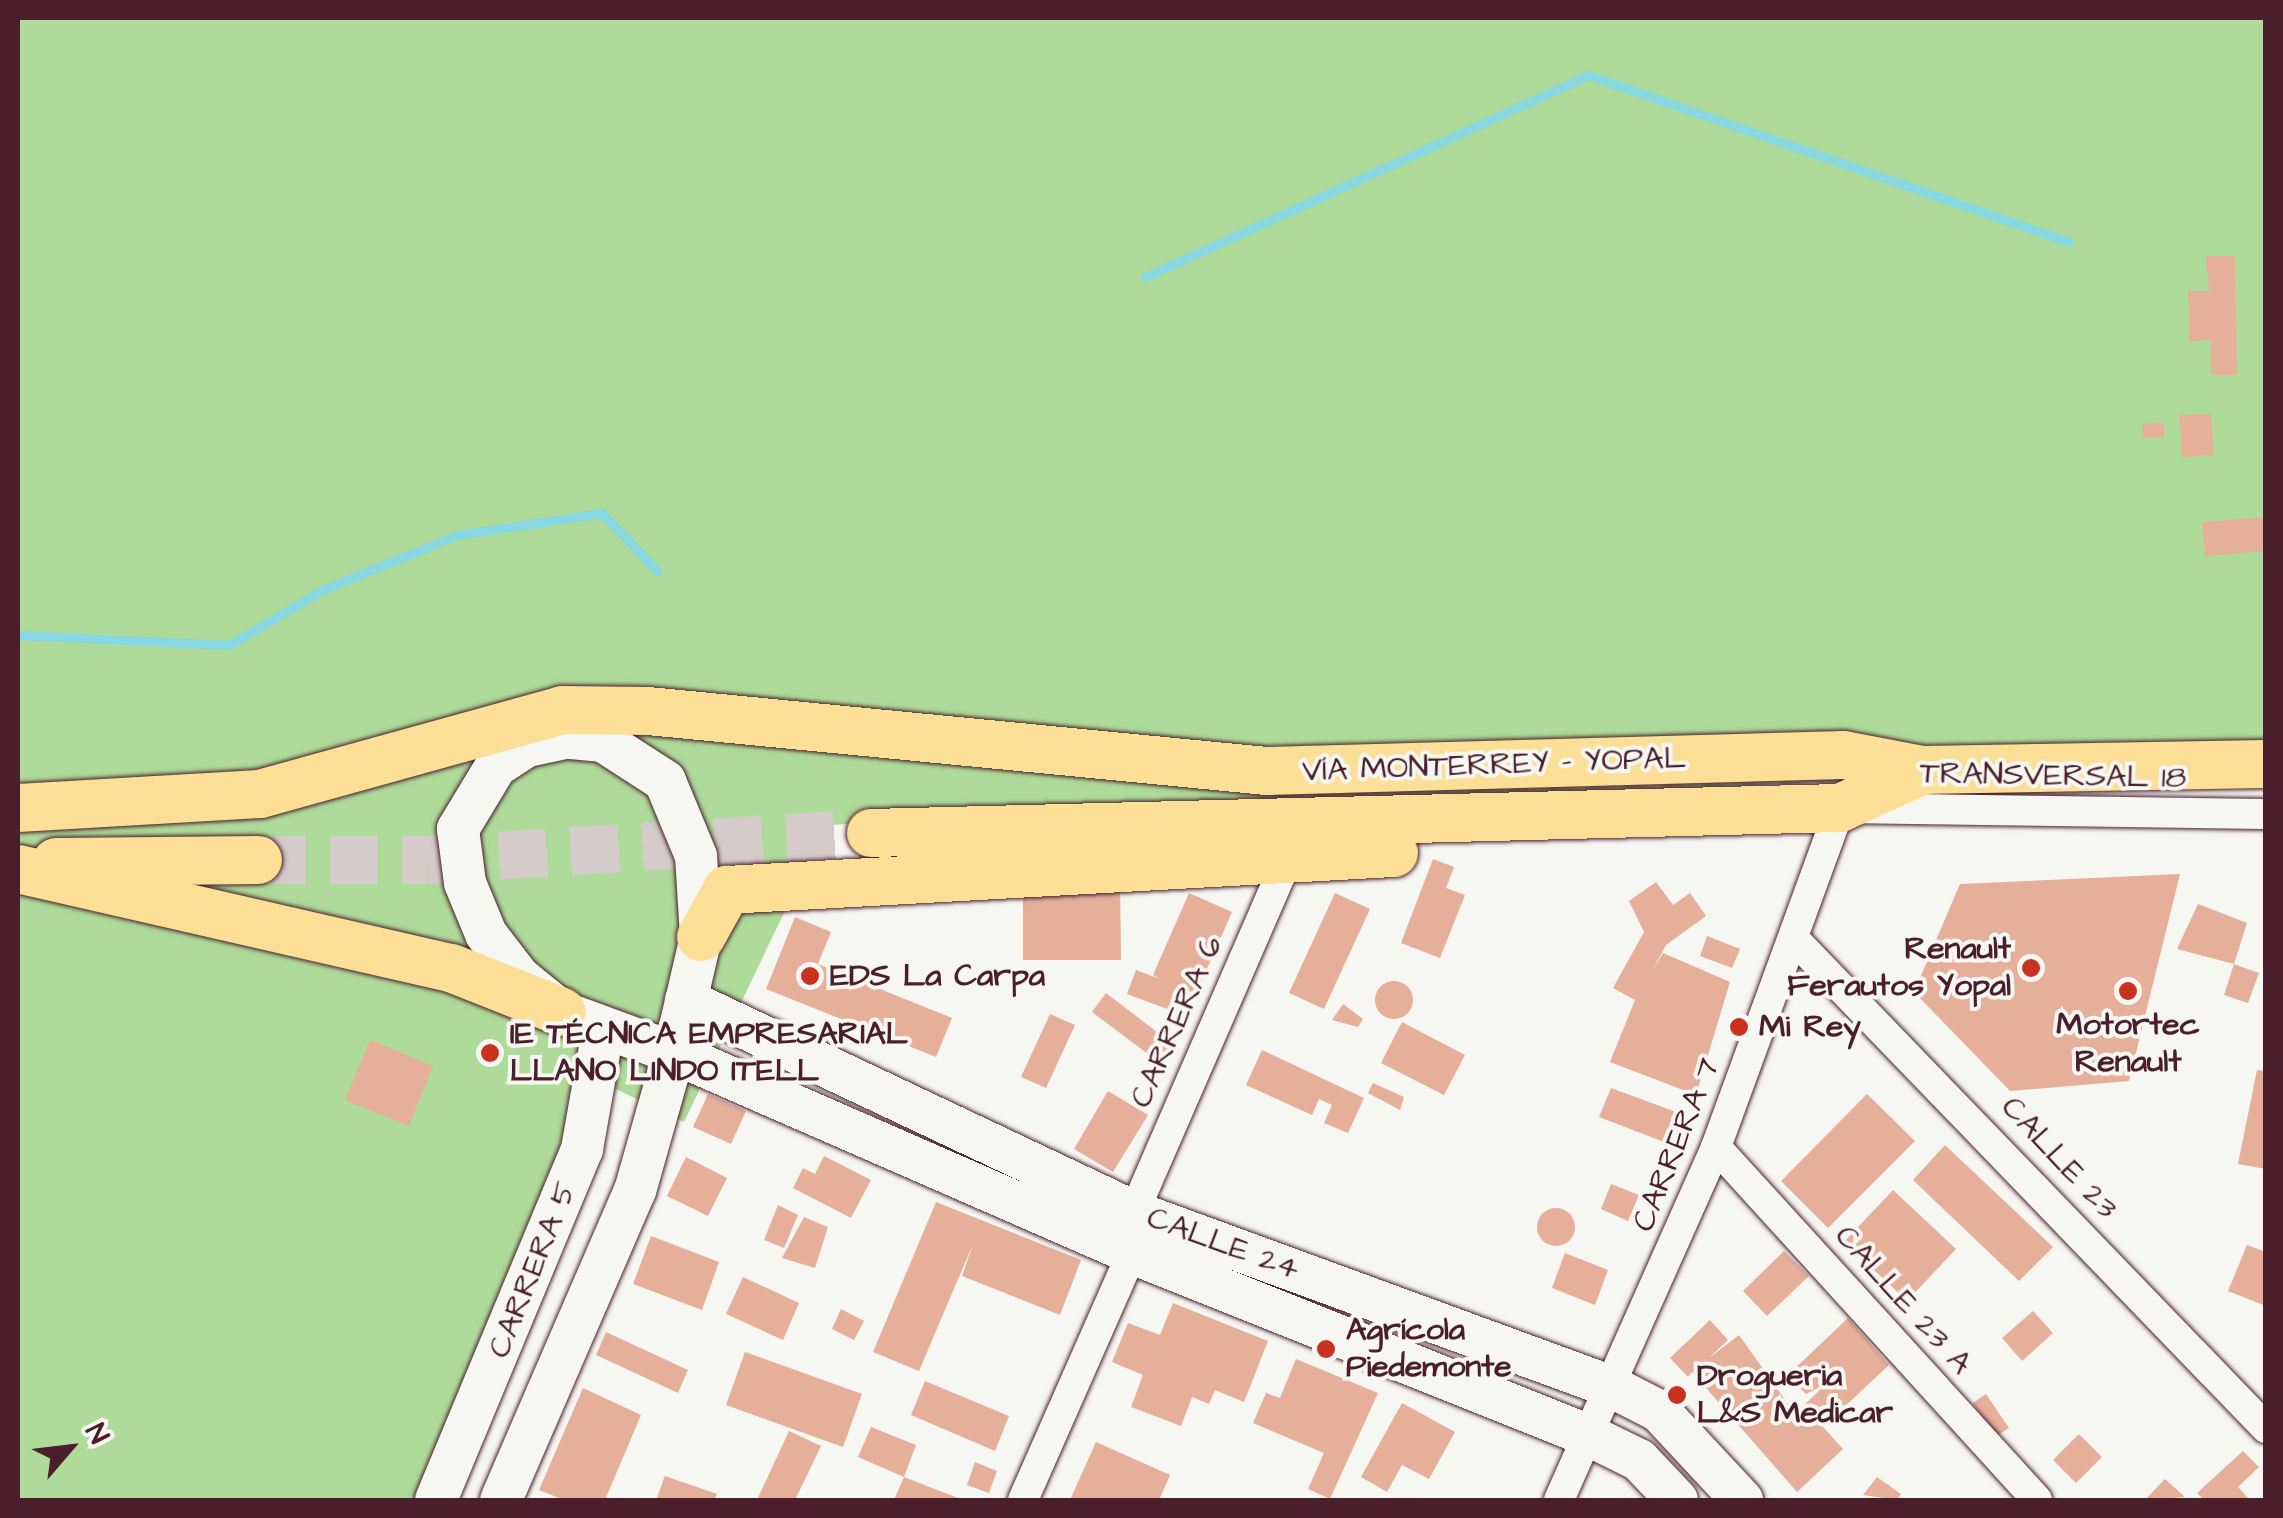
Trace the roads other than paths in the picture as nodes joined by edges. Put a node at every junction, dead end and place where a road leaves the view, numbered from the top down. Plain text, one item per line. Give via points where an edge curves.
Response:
1 (603, 741) junction
2 (527, 746) junction
3 (2266, 764) edge
4 (1923, 770) junction
5 (1267, 771) junction
6 (260, 794) junction
7 (18, 808) edge
8 (1840, 808) junction
9 (2266, 814) edge
10 (1502, 820) junction
11 (871, 833) tunnel mouth
12 (258, 860) tunnel mouth
13 (1286, 862) junction
14 (18, 866) edge
15 (701, 937) junction
16 (1796, 940) junction
17 (686, 1000) junction
18 (583, 1021) junction
19 (674, 1053) junction
20 (1716, 1148) junction
21 (1133, 1232) junction
22 (1612, 1386) junction
23 (2266, 1428) edge
24 (1588, 1435) junction
25 (436, 1500) edge
26 (501, 1500) edge
27 (1023, 1500) edge
28 (1559, 1500) edge
29 (1677, 1500) edge
30 (1742, 1500) edge
31 (2038, 1500) edge

1 - 2 street via 565,738
1 - 5 main road
1 - 15 street via 664,781 684,818 698,870
2 - 6 main road
2 - 18 street via 484,780 458,829 465,883 486,934 519,977
3 - 4 main road
4 - 5 main road, VÍA MONTERREY - YOPAL via 1844,755
4 - 8 main road, VÍA MONTERREY - YOPAL
5 - 6 main road, VÍA MONTERREY - YOPAL via 648,711 562,710
6 - 7 main road, VÍA MONTERREY - YOPAL
8 - 9 street, TRANSVERSAL 18
8 - 10 main road, VÍA MONTERREY - YOPAL
8 - 16 street, CARRERA 7
10 - 11 main road, VÍA MONTERREY - YOPAL
10 - 13 main road via 1412,851
12 - 14 main road
13 - 15 main road via 727,890
13 - 21 street, CARRERA 6
14 - 18 main road via 451,968
15 - 17 street
16 - 20 street, CARRERA 7
16 - 23 street, CALLE 23
17 - 19 street
17 - 21 street, CALLE 24
18 - 19 street
18 - 25 street, CARRERA 5 via 582,1149
19 - 21 street, CALLE 24
19 - 26 street, CARRERA 5 via 636,1191
20 - 22 street, CARRERA 7
20 - 31 street, CALLE 23 A
21 - 22 street, CALLE 24
21 - 24 street, CALLE 24
21 - 27 street, CARRERA 6
22 - 24 street, CARRERA 7
22 - 30 street, CALLE 24 via 1659,1411
24 - 28 street, CARRERA 7
24 - 29 street, CALLE 24 via 1639,1460

